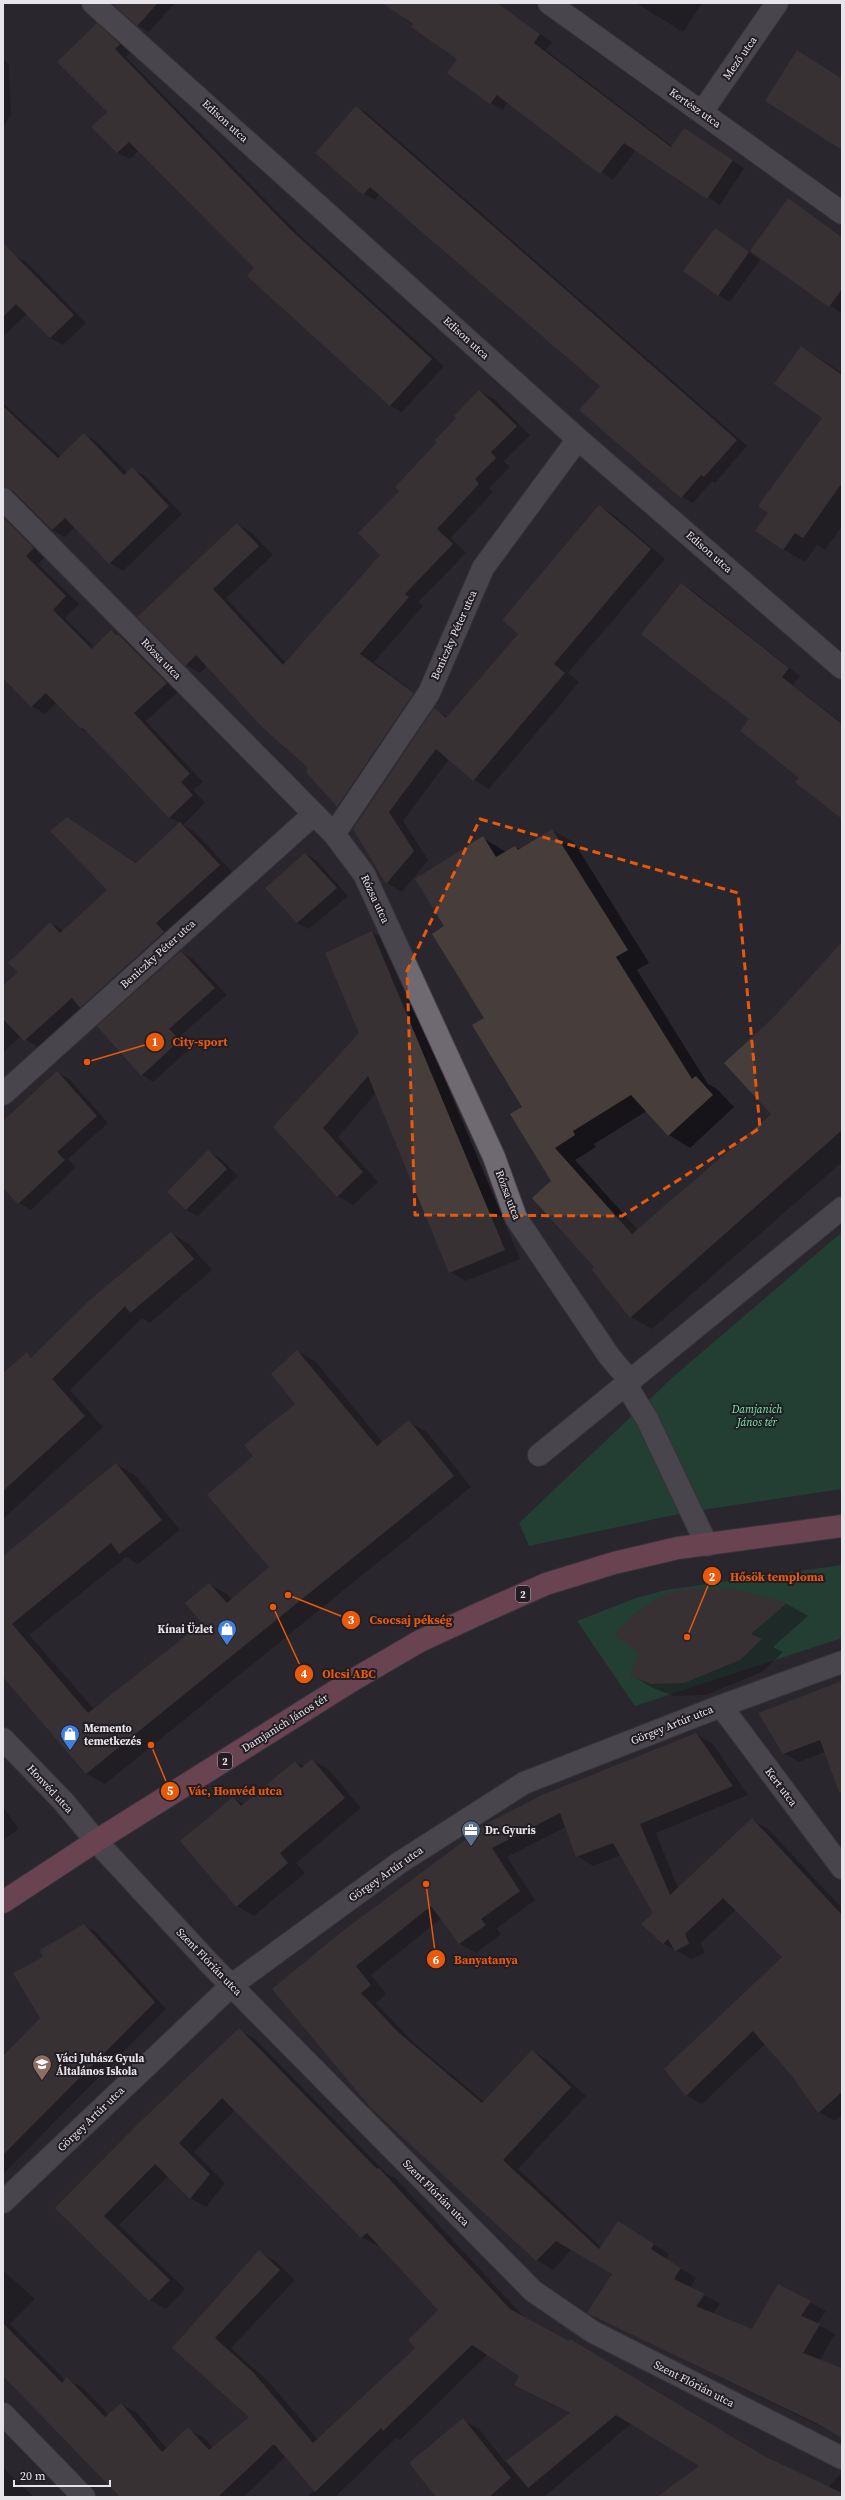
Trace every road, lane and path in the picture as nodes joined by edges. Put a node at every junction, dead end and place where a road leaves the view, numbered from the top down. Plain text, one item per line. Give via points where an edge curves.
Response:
1 (93, 3) edge
2 (549, 3) edge
3 (777, 3) edge
4 (702, 112) junction
5 (842, 213) edge
6 (578, 439) junction
7 (3, 499) edge
8 (842, 668) edge
9 (313, 815) junction
10 (334, 834) junction
11 (3, 1094) edge
12 (842, 1208) edge
13 (629, 1384) junction
14 (539, 1455) dead end
15 (842, 1526) edge
16 (707, 1545) junction
17 (842, 1662) edge
18 (721, 1706) junction
19 (3, 1739) edge
20 (96, 1841) junction
21 (842, 1868) edge
22 (3, 1902) edge
23 (232, 1985) junction
24 (3, 2202) edge
25 (3, 2414) edge
26 (842, 2458) edge
27 (84, 2497) edge

1 - 6 street, Edison utca
2 - 4 street, Kertész utca
3 - 4 street, Mező utca
4 - 5 street, Kertész utca
6 - 8 street, Edison utca
6 - 10 street, Beniczky Péter utca via 483,568 429,693
7 - 9 street, Rózsa utca
9 - 10 street, Rózsa utca
9 - 11 street, Beniczky Péter utca
10 - 13 street, Rózsa utca via 364,874 494,1157 516,1218
12 - 13 street
13 - 14 street
13 - 16 street
15 - 16 main road, Damjanich János tér / 2
16 - 20 main road, Damjanich János tér / 2 via 678,1548 614,1562 546,1584 420,1641 353,1680
17 - 18 street, Görgey Artúr utca
18 - 21 street, Kert utca
18 - 23 street, Görgey Artúr utca via 524,1783 399,1863
19 - 20 street, Honvéd utca via 63,1801
20 - 22 main road, 2
20 - 23 street, Szent Flórián utca
23 - 24 street, Görgey Artúr utca
23 - 26 street, Szent Flórián utca via 533,2291 593,2332
25 - 27 street

